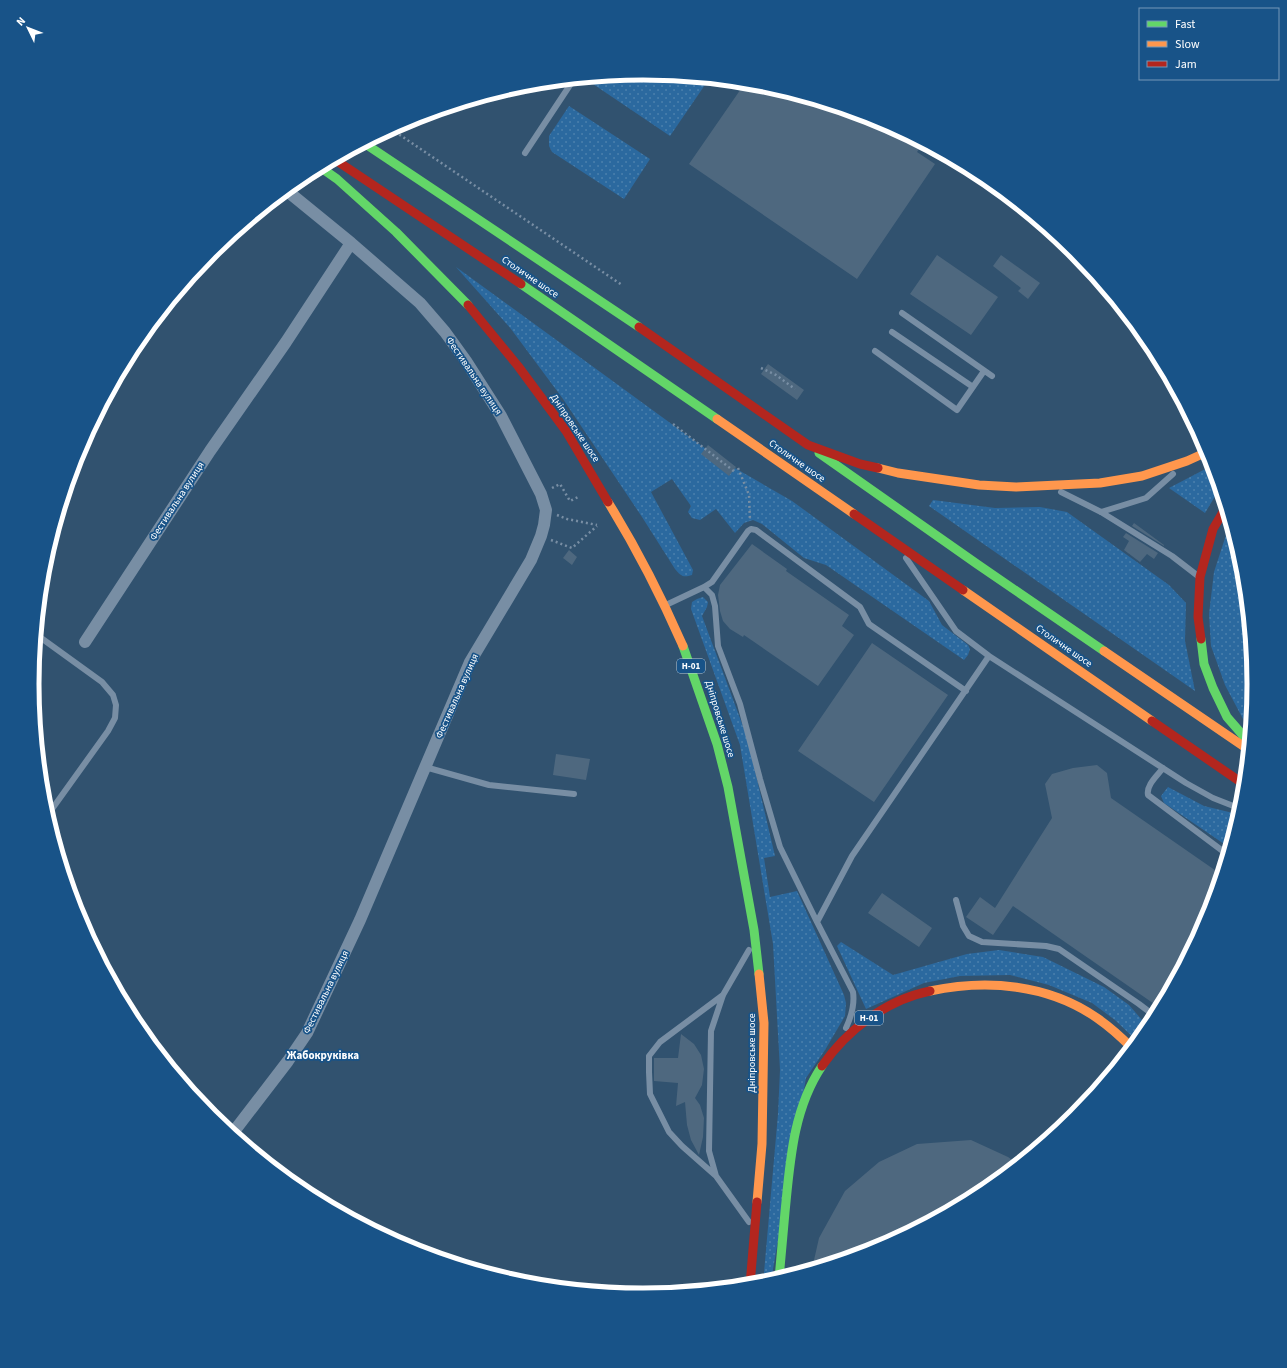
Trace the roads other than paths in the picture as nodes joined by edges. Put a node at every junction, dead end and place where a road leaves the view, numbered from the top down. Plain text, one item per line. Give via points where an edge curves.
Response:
1 (570, 84) edge
2 (368, 146) edge
3 (525, 153) dead end
4 (338, 162) edge
5 (325, 170) edge
6 (290, 194) edge
7 (351, 243) junction
8 (902, 313) dead end
9 (892, 332) dead end
10 (875, 350) dead end
11 (984, 371) junction
12 (992, 376) dead end
13 (973, 388) junction
14 (808, 445) junction
15 (1202, 454) edge
16 (1187, 461) junction
17 (1049, 486) junction
18 (1101, 512) junction
19 (1223, 513) edge
20 (895, 542) junction
21 (1200, 577) junction
22 (704, 587) junction
23 (665, 605) junction
24 (41, 638) edge
25 (85, 642) dead end
26 (990, 656) junction
27 (966, 690) junction
28 (1246, 738) edge
29 (1245, 748) edge
30 (425, 767) junction
31 (1163, 768) junction
32 (1240, 781) edge
33 (574, 794) dead end
34 (1235, 806) edge
35 (53, 809) edge
36 (1224, 852) edge
37 (956, 900) dead end
38 (817, 922) junction
39 (755, 940) junction
40 (723, 995) junction
41 (1150, 1013) edge
42 (1128, 1045) edge
43 (835, 1050) junction
44 (236, 1129) edge
45 (716, 1176) junction
46 (755, 1230) junction
47 (780, 1273) edge
48 (751, 1279) edge

1 - 3 lane
2 - 14 main road, Столичне шосе via 629,320
4 - 20 main road, Столичне шосе via 542,298
5 - 23 main road, Дніпровське шосе / Н-01 via 396,232 462,298 518,366 566,431 601,487
6 - 7 street, Фестивальна вулиця
7 - 25 street, Фестивальна вулиця
7 - 30 street, Фестивальна вулиця via 420,303 445,332 501,416 541,494 546,510 541,536 531,560 470,662
8 - 11 lane
9 - 13 lane
10 - 13 lane via 957,410
11 - 12 lane
11 - 13 lane
14 - 17 main road via 860,464 935,480 1001,487
14 - 29 main road, Столичне шосе
15 - 16 main road
16 - 17 main road via 1142,476 1100,483
16 - 18 lane via 1146,498
17 - 18 lane
18 - 21 lane via 1172,556
19 - 21 main road via 1213,529
20 - 26 lane via 956,631
20 - 32 main road, Столичне шосе
21 - 28 main road via 1198,617 1204,664 1227,717
22 - 23 lane
22 - 27 lane via 712,582 748,531 756,530 860,607 869,624
22 - 38 lane via 712,595 718,646 740,704 780,847
23 - 39 main road, Дніпровське шосе / Н-01 via 688,657 717,744 730,794
24 - 35 lane via 102,682 116,705 115,718 108,731
26 - 27 lane
26 - 31 lane
27 - 38 lane via 852,856
30 - 33 lane via 489,785
30 - 44 street, Фестивальна вулиця via 360,920 307,1033
31 - 34 lane via 1198,790
31 - 36 lane via 1148,787 1148,795
37 - 41 lane via 963,926 969,936 982,942 1059,949
38 - 43 lane via 854,998 850,1018
39 - 40 lane
39 - 46 main road, Дніпровське шосе / Н-01 via 764,1023 762,1144
40 - 45 lane via 711,1031 709,1151
40 - 45 lane via 660,1042 649,1056 648,1072 650,1094 669,1132
42 - 43 main road, Н-01 via 1084,1009 1046,993 1008,985 960,985 937,988 896,1002 874,1014
43 - 47 main road, Н-01 via 812,1082 793,1141
45 - 46 lane
46 - 48 main road, Дніпровське шосе / Н-01

